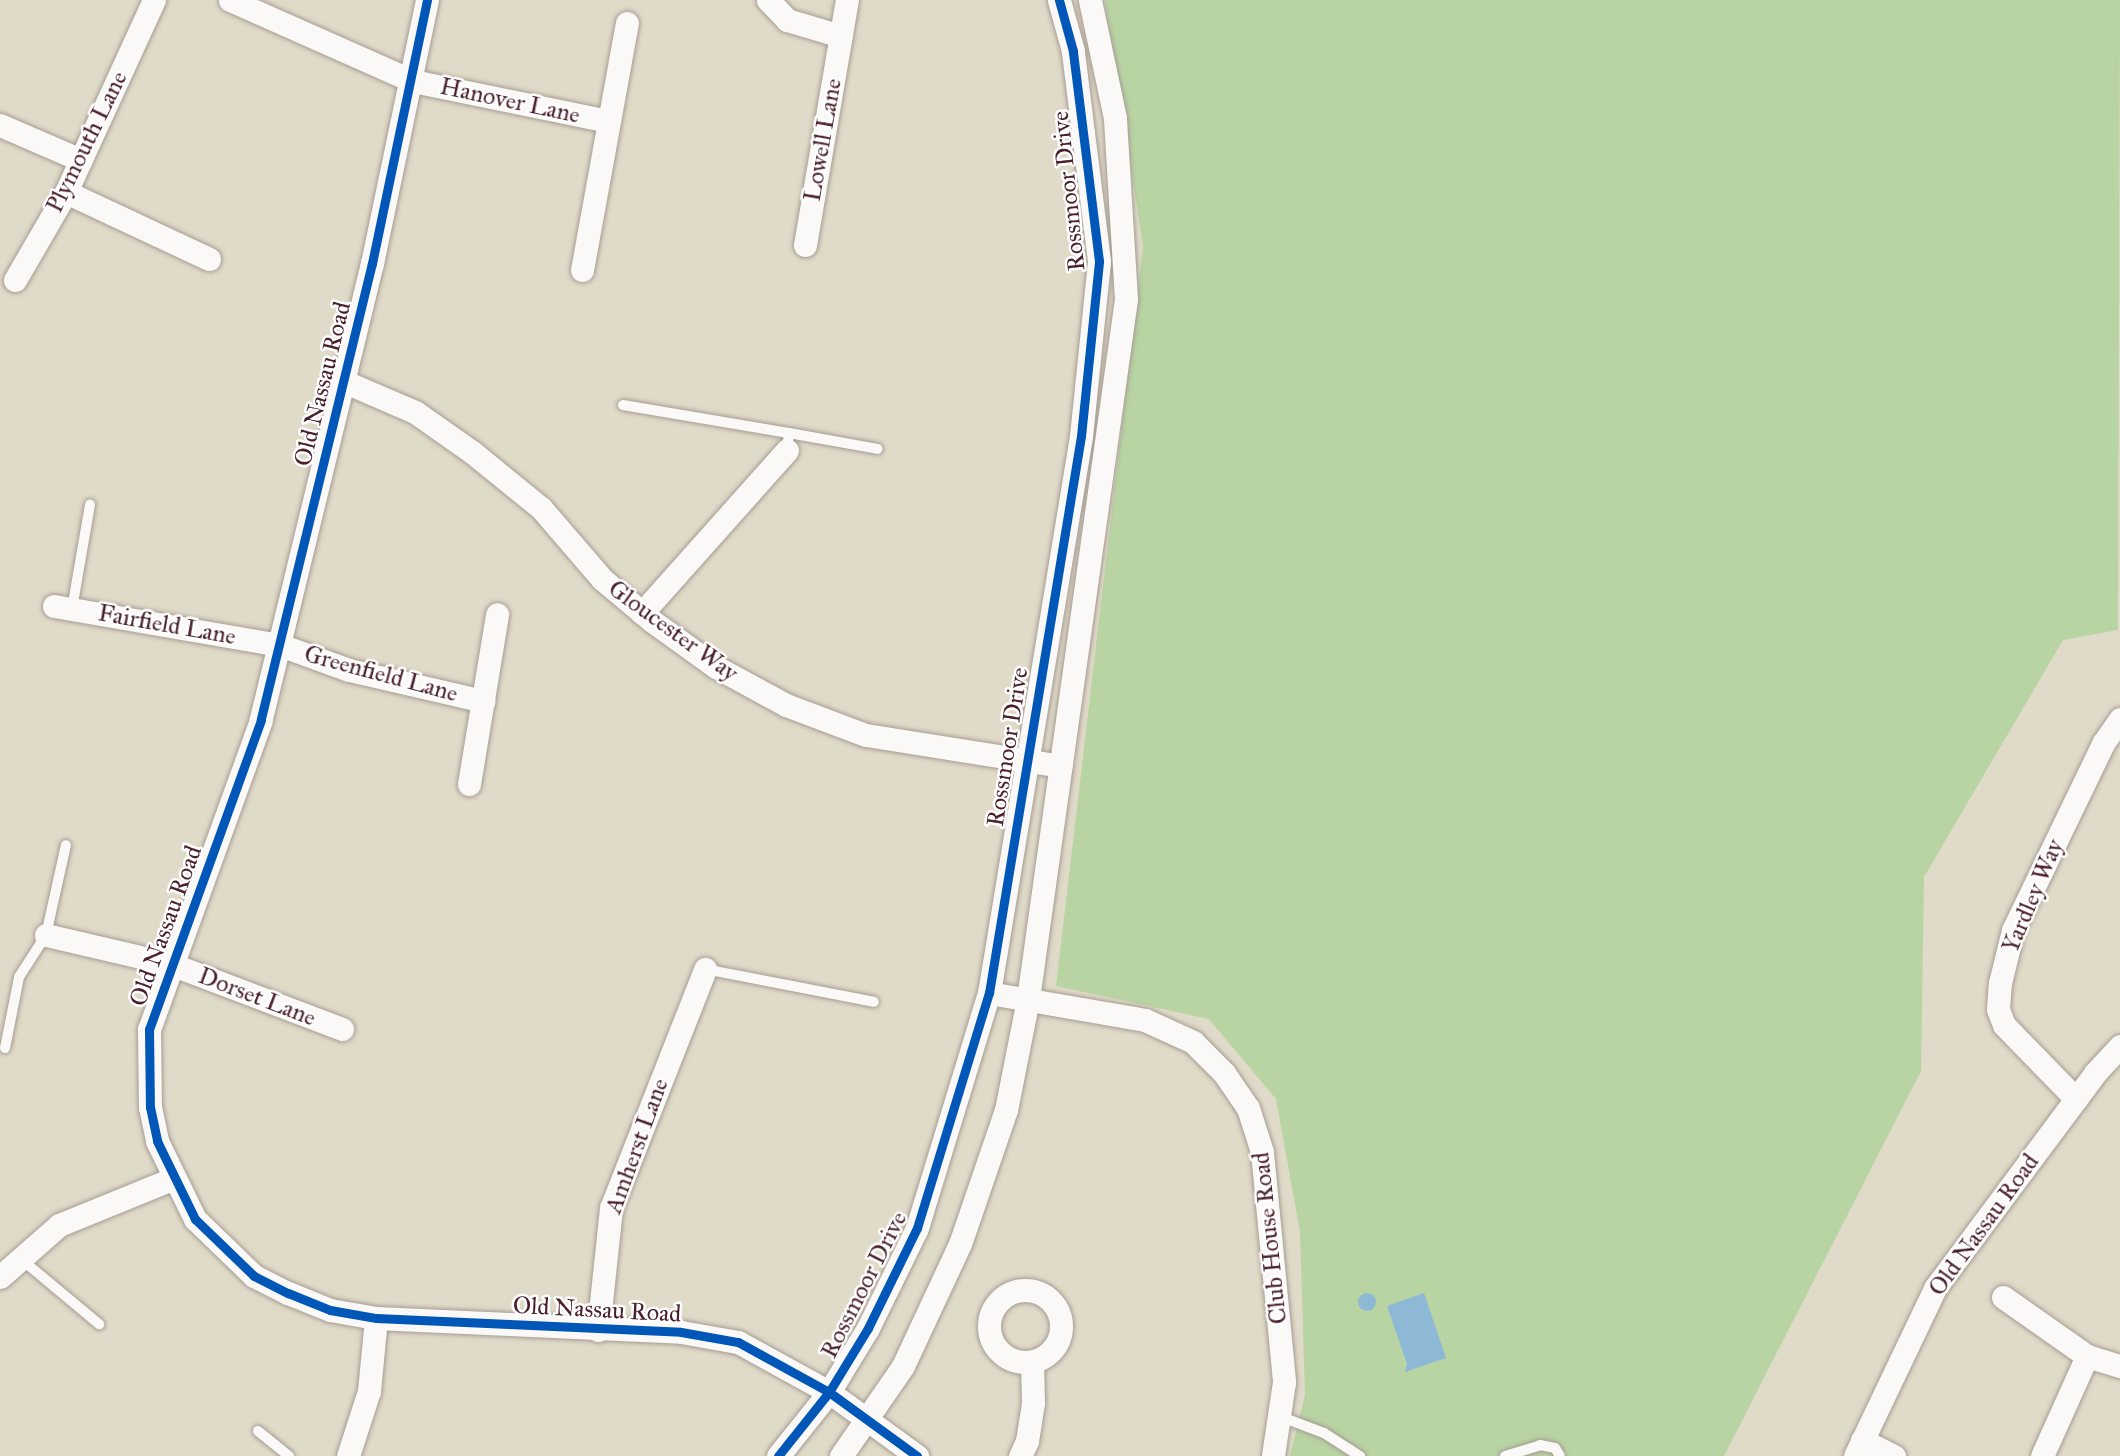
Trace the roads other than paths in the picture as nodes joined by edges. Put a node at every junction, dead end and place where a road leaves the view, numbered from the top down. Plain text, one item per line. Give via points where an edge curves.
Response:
1 (154, 0) edge
2 (230, 0) edge
3 (427, 0) edge
4 (768, 0) edge
5 (847, 0) edge
6 (1059, 0) edge
7 (1090, 0) edge
8 (627, 23) dead end
9 (841, 36) junction
10 (413, 81) junction
11 (608, 121) junction
12 (0, 125) edge
13 (80, 160) junction
14 (66, 192) junction
15 (805, 245) dead end
16 (209, 259) dead end
17 (582, 270) dead end
18 (15, 280) dead end
19 (343, 381) junction
20 (623, 405) dead end
21 (788, 442) junction
22 (878, 449) dead end
23 (90, 505) dead end
24 (63, 607) joint
25 (642, 613) junction
26 (497, 614) dead end
27 (280, 645) junction
28 (483, 701) junction
29 (2120, 719) edge
30 (1025, 761) junction
31 (1060, 766) junction
32 (470, 784) dead end
33 (66, 845) dead end
34 (46, 935) junction
35 (171, 964) junction
36 (705, 969) joint
37 (989, 993) junction
38 (1028, 999) junction
39 (874, 1002) dead end
40 (342, 1030) dead end
41 (2120, 1046) edge
42 (5, 1048) dead end
43 (2076, 1099) junction
44 (172, 1179) junction
45 (21, 1259) junction
46 (1, 1275) edge
47 (2003, 1297) dead end
48 (376, 1318) junction
49 (99, 1324) dead end
50 (598, 1330) junction
51 (2087, 1356) junction
52 (1032, 1362) dead end
53 (2120, 1366) edge
54 (829, 1391) junction
55 (1279, 1416) junction
56 (869, 1419) junction
57 (258, 1431) dead end
58 (1858, 1448) edge
59 (289, 1456) edge
60 (348, 1456) edge
61 (778, 1456) edge
62 (841, 1456) edge
63 (917, 1456) edge
64 (1020, 1456) edge
65 (1273, 1456) edge
66 (1360, 1456) edge
67 (1505, 1456) edge
68 (1560, 1456) edge
69 (1894, 1456) edge
70 (2042, 1456) edge

1 - 13 street, Plymouth Lane
2 - 10 street, Hanover Lane
3 - 10 street, Old Nassau Road
4 - 9 street via 787,20
5 - 9 street, Lowell Lane
6 - 30 street, Rossmoor Drive via 1073,51 1099,261 1081,436
7 - 31 street, Rossmoor Drive via 1115,118 1126,299
8 - 11 street, Hanover Lane
9 - 15 street, Lowell Lane
10 - 11 street, Hanover Lane
10 - 19 street, Old Nassau Road
11 - 17 street, Hanover Lane
12 - 13 street
13 - 14 street, Plymouth Lane
14 - 16 street
14 - 18 street, Plymouth Lane
19 - 25 street, Gloucester Way via 415,412 472,452 541,508 601,579
19 - 27 street, Old Nassau Road
20 - 21 lane
21 - 22 lane
21 - 25 street
23 - 24 lane
24 - 27 street, Fairfield Lane
25 - 30 street, Gloucester Way via 716,667 786,705 866,735
26 - 28 street, Greenfield Lane
27 - 28 street, Greenfield Lane via 349,670
27 - 35 street, Old Nassau Road via 261,720
28 - 32 street, Greenfield Lane
29 - 43 street, Yardley Way via 2013,930 2000,983 1998,1009 2004,1025
30 - 31 street, Gloucester Way
30 - 37 street, Rossmoor Drive
31 - 38 street, Rossmoor Drive
33 - 34 lane
34 - 35 street, Dorset Lane
34 - 42 lane via 24,963
35 - 40 street, Dorset Lane
35 - 44 street, Old Nassau Road via 149,1029 149,1072 157,1141
36 - 39 lane
36 - 50 street, Amherst Lane via 611,1208
37 - 38 street, Club House Road
37 - 54 street, Rossmoor Drive via 917,1228 868,1328
38 - 55 street, Club House Road via 1145,1020 1193,1042 1224,1073 1248,1108 1262,1152 1275,1249 1284,1382
38 - 56 street, Rossmoor Drive via 1006,1110 960,1244 903,1366
41 - 43 street, Old Nassau Road
43 - 58 street, Old Nassau Road via 1935,1288
44 - 45 street via 58,1224
44 - 48 street, Old Nassau Road via 195,1219 254,1276 330,1310
45 - 46 street
45 - 49 lane
47 - 51 street
48 - 50 street, Old Nassau Road
48 - 60 street via 369,1391
50 - 54 street, Old Nassau Road via 681,1332 738,1342
51 - 53 street
51 - 70 street
52 - 64 street via 1033,1402
54 - 56 street, Old Nassau Road
54 - 61 street, Rossmoor Drive
55 - 65 street, Club House Road
55 - 66 lane via 1324,1433
56 - 62 street, Rossmoor Drive
56 - 63 street, Old Nassau Road
57 - 59 lane
58 - 69 street
67 - 68 lane via 1540,1444 1555,1448

